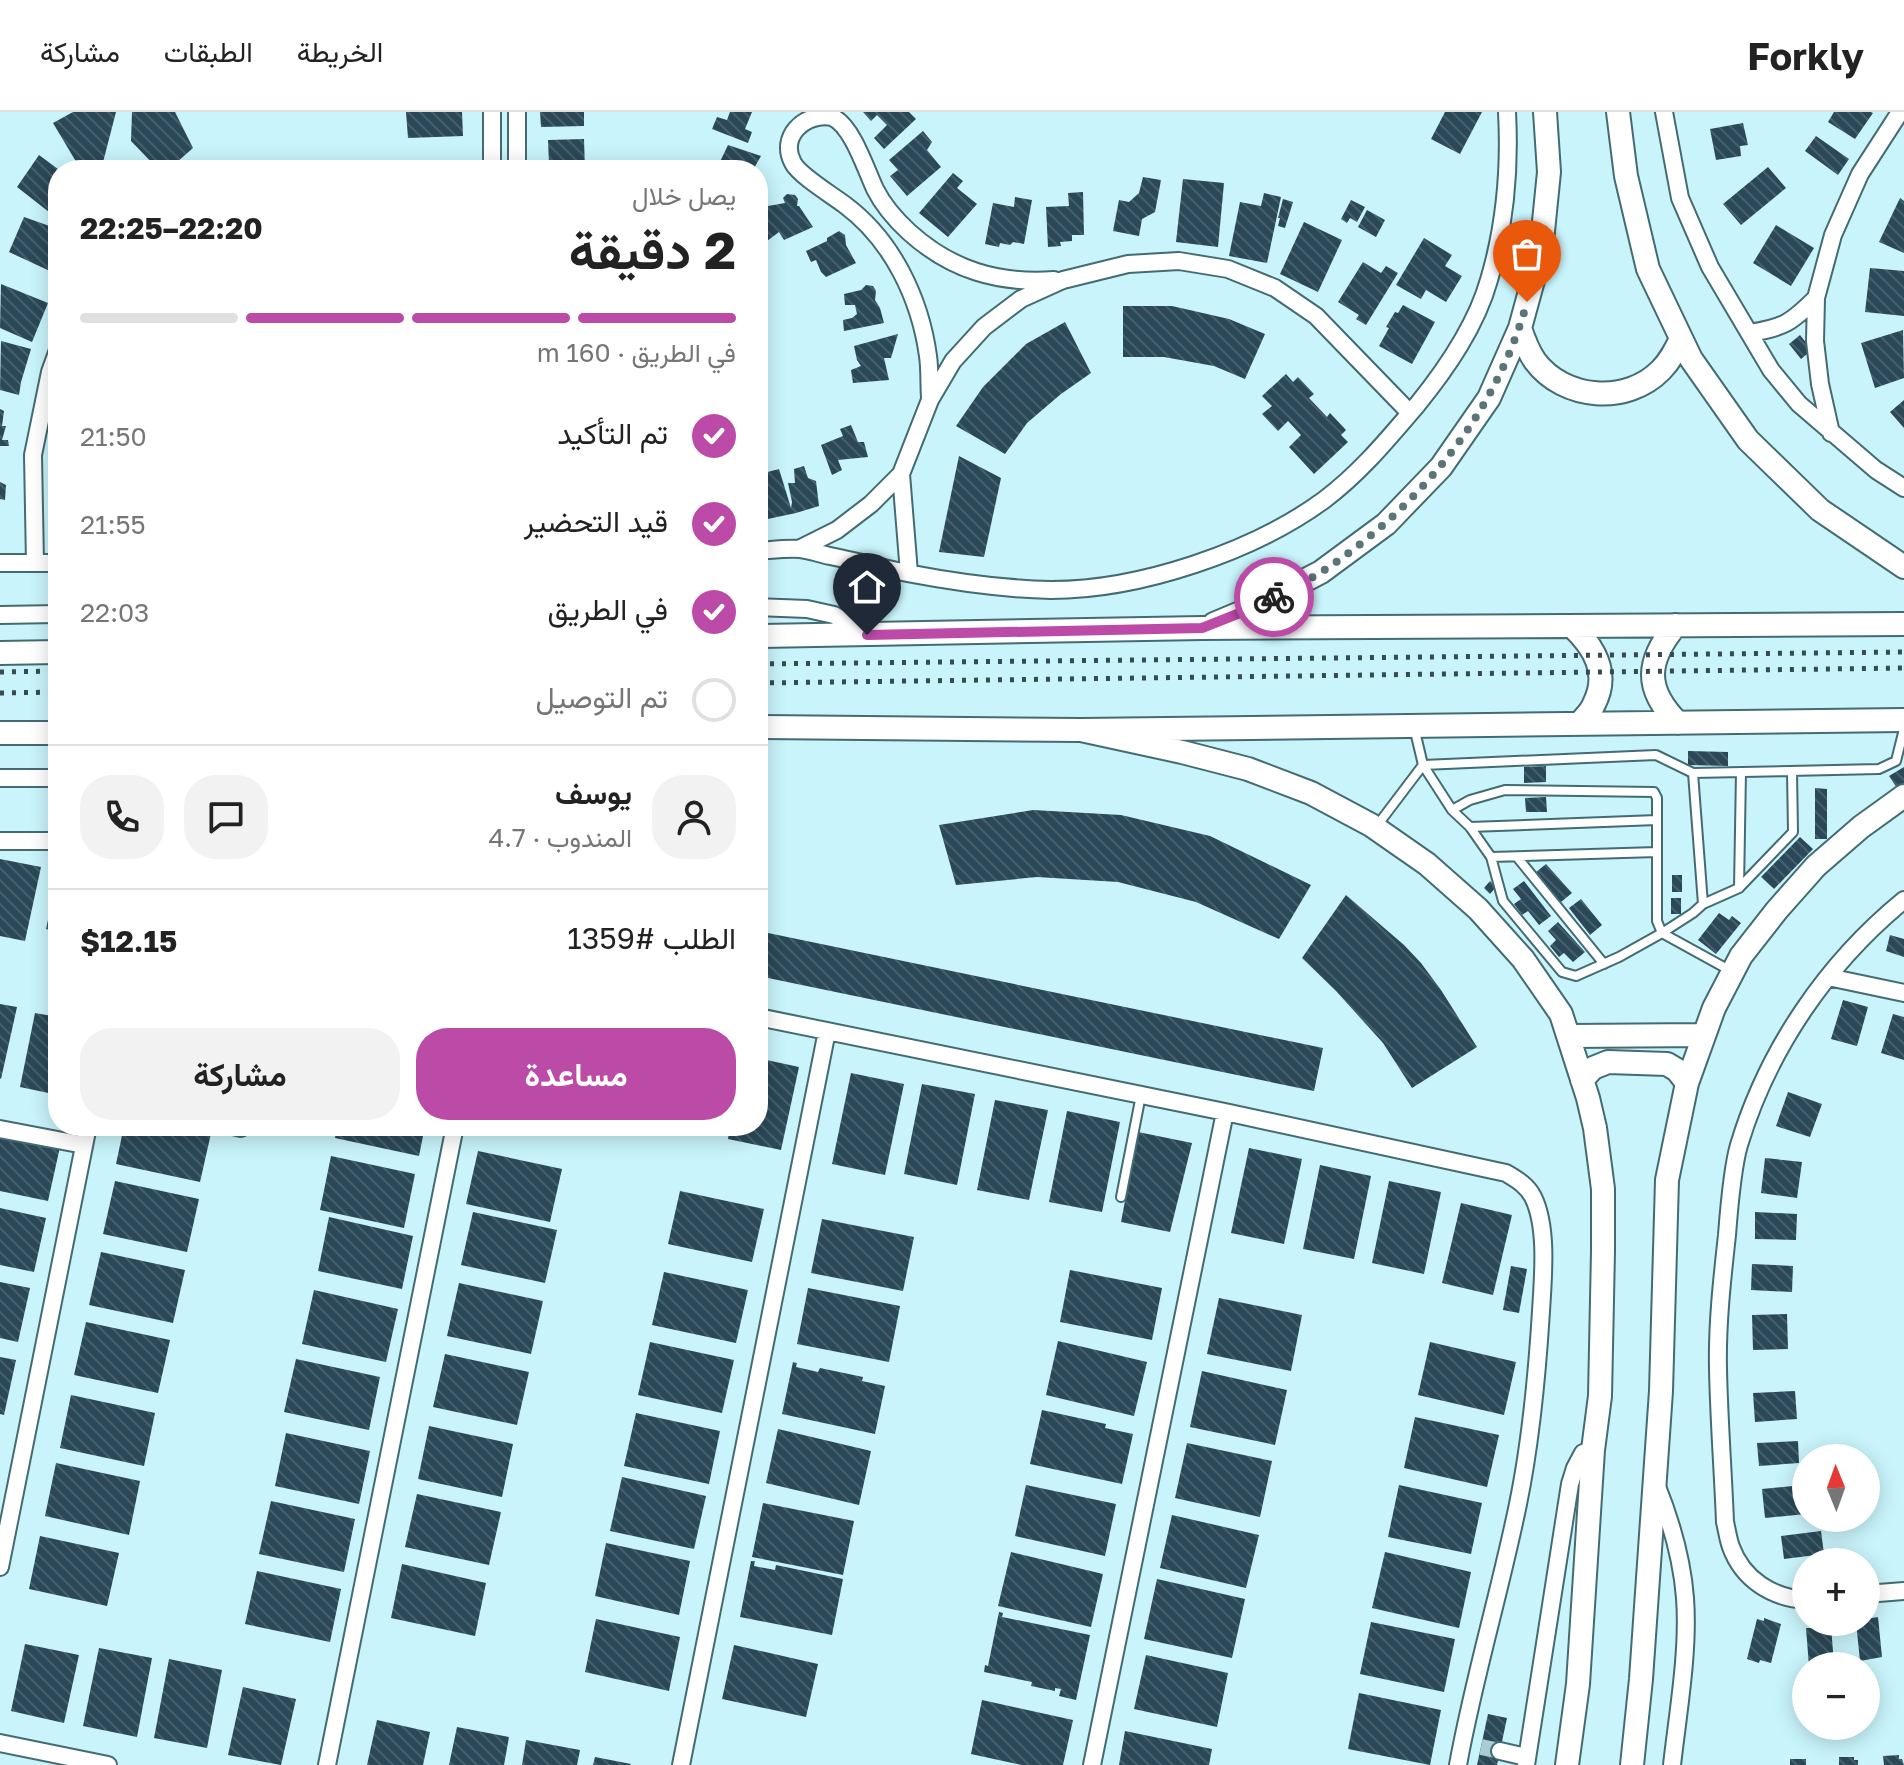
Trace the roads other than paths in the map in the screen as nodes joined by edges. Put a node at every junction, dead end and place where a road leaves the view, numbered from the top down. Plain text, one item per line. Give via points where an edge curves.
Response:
1 (492, 112) edge
2 (517, 112) edge
3 (1507, 112) edge
4 (1545, 112) edge
5 (1618, 112) edge
6 (1664, 112) edge
7 (1900, 112) edge
8 (492, 160) edge
9 (517, 160) edge
10 (1063, 280) junction
11 (1816, 298) junction
12 (1520, 328) junction
13 (1749, 333) junction
14 (1681, 339) junction
15 (48, 382) edge
16 (1820, 384) junction
17 (1792, 396) junction
18 (930, 400) junction
19 (1410, 413) junction
20 (1831, 433) junction
21 (901, 474) junction
22 (1904, 488) edge
23 (799, 549) junction
24 (768, 551) edge
25 (0, 563) edge
26 (35, 563) junction
27 (48, 563) edge
28 (1904, 567) edge
29 (909, 573) junction
30 (768, 607) edge
31 (48, 614) edge
32 (0, 615) edge
33 (1904, 624) edge
34 (1676, 625) junction
35 (1572, 626) junction
36 (1202, 628) junction
37 (867, 635) junction
38 (768, 636) edge
39 (48, 652) edge
40 (0, 653) edge
41 (1904, 720) edge
42 (1678, 723) junction
43 (1579, 724) junction
44 (1414, 726) junction
45 (768, 727) edge
46 (1904, 729) edge
47 (1081, 730) junction
48 (0, 733) edge
49 (48, 733) edge
50 (1423, 765) junction
51 (1741, 772) junction
52 (1792, 772) junction
53 (1693, 773) junction
54 (0, 778) edge
55 (48, 778) edge
56 (1904, 796) edge
57 (1452, 810) junction
58 (1657, 820) junction
59 (1470, 827) junction
60 (1375, 828) junction
61 (0, 841) edge
62 (48, 841) edge
63 (1657, 852) junction
64 (1491, 857) junction
65 (1517, 857) junction
66 (1739, 888) junction
67 (1904, 900) edge
68 (1703, 904) junction
69 (1662, 933) junction
70 (1604, 964) junction
71 (1733, 972) junction
72 (1828, 977) junction
73 (1904, 993) edge
74 (768, 1019) edge
75 (827, 1031) junction
76 (1704, 1035) junction
77 (1569, 1036) junction
78 (1582, 1080) junction
79 (1687, 1083) junction
80 (1142, 1095) junction
81 (1225, 1112) junction
82 (0, 1129) edge
83 (86, 1136) edge
84 (453, 1136) edge
85 (84, 1145) junction
86 (1121, 1197) dead end
87 (1593, 1450) junction
88 (1655, 1479) junction
89 (0, 1567) edge
90 (1904, 1591) edge
91 (1880, 1593) edge
92 (1792, 1599) edge
93 (0, 1743) edge
94 (1462, 1743) junction
95 (1481, 1747) tunnel mouth
96 (1500, 1751) tunnel mouth
97 (1526, 1761) edge
98 (108, 1765) edge
99 (327, 1765) edge
100 (681, 1765) edge
101 (1092, 1765) edge
102 (1458, 1765) edge
103 (1567, 1765) edge
104 (1632, 1765) edge
105 (1672, 1765) edge

1 - 8 street
2 - 9 street
3 - 19 street via 1507,182 1489,282 1468,332
4 - 12 street via 1549,172 1541,251
5 - 14 street via 1626,176 1648,269
6 - 13 street via 1680,198 1710,267
7 - 11 street via 1860,174 1833,235
10 - 18 street via 1021,299 984,327 953,361
10 - 18 street via 991,277 925,247 877,194 845,126 820,115 795,127 789,154 795,166 854,212 905,278 929,358
10 - 19 street via 1128,264 1179,261 1228,269 1275,288 1316,316
11 - 13 street via 1797,317 1774,329
11 - 16 street
12 - 14 street via 1526,347 1551,377 1586,393 1625,391 1643,383 1672,357
12 - 36 street via 1489,398 1441,467 1386,524 1321,572
13 - 17 street
14 - 28 street via 1748,440 1820,510
15 - 26 street via 33,455
16 - 17 street
16 - 20 street
17 - 20 street
18 - 21 street
19 - 29 street via 1368,463 1323,500 1274,531 1167,573 1054,590 996,588
20 - 22 street
21 - 23 street via 837,530
21 - 29 street
23 - 24 street
23 - 29 street
25 - 26 street
26 - 27 street
30 - 37 street via 834,615
31 - 32 street
33 - 34 street
34 - 35 street
34 - 42 street via 1658,651 1653,679 1662,705
35 - 36 street
35 - 43 street via 1592,648 1601,679 1594,706
36 - 37 street
37 - 38 street
39 - 40 street
41 - 42 street
42 - 43 street
43 - 44 street
44 - 47 street
44 - 50 lane
45 - 47 street
46 - 52 lane via 1896,761 1879,769
47 - 60 street via 1248,769 1311,793
48 - 49 street
50 - 53 lane via 1656,755
50 - 57 lane
50 - 60 lane
51 - 52 lane
51 - 53 lane
51 - 66 lane
52 - 66 lane via 1793,832
53 - 68 lane
54 - 55 street
56 - 71 street via 1816,866
57 - 58 lane via 1505,790 1654,792
57 - 59 lane
58 - 59 lane
58 - 63 lane
59 - 64 lane
60 - 77 street via 1478,909 1523,959 1561,1014
61 - 62 street
63 - 65 lane
63 - 69 lane via 1657,921
64 - 65 lane
64 - 70 lane via 1503,901 1562,972 1576,976
65 - 70 lane
66 - 68 lane
67 - 72 street
68 - 69 lane
69 - 70 lane
69 - 71 lane
71 - 76 street
72 - 73 street
72 - 92 street via 1762,1080 1738,1148 1718,1367 1725,1522 1731,1547 1753,1580
74 - 75 street
75 - 80 street
75 - 100 street
76 - 77 street
76 - 79 street
77 - 78 street
78 - 79 street via 1608,1062 1667,1064
78 - 87 street via 1603,1189 1600,1396
79 - 88 street via 1667,1180
80 - 81 street
80 - 86 lane
81 - 94 street via 1506,1173 1533,1195 1542,1236 1543,1281 1529,1438
81 - 101 street
82 - 85 street
83 - 85 street
84 - 99 street
85 - 89 street
87 - 97 street via 1583,1453 1570,1484
87 - 103 street via 1578,1684
88 - 104 street
88 - 105 street via 1677,1545 1685,1600
90 - 91 street
93 - 98 street
94 - 95 street
94 - 102 street
96 - 97 street

